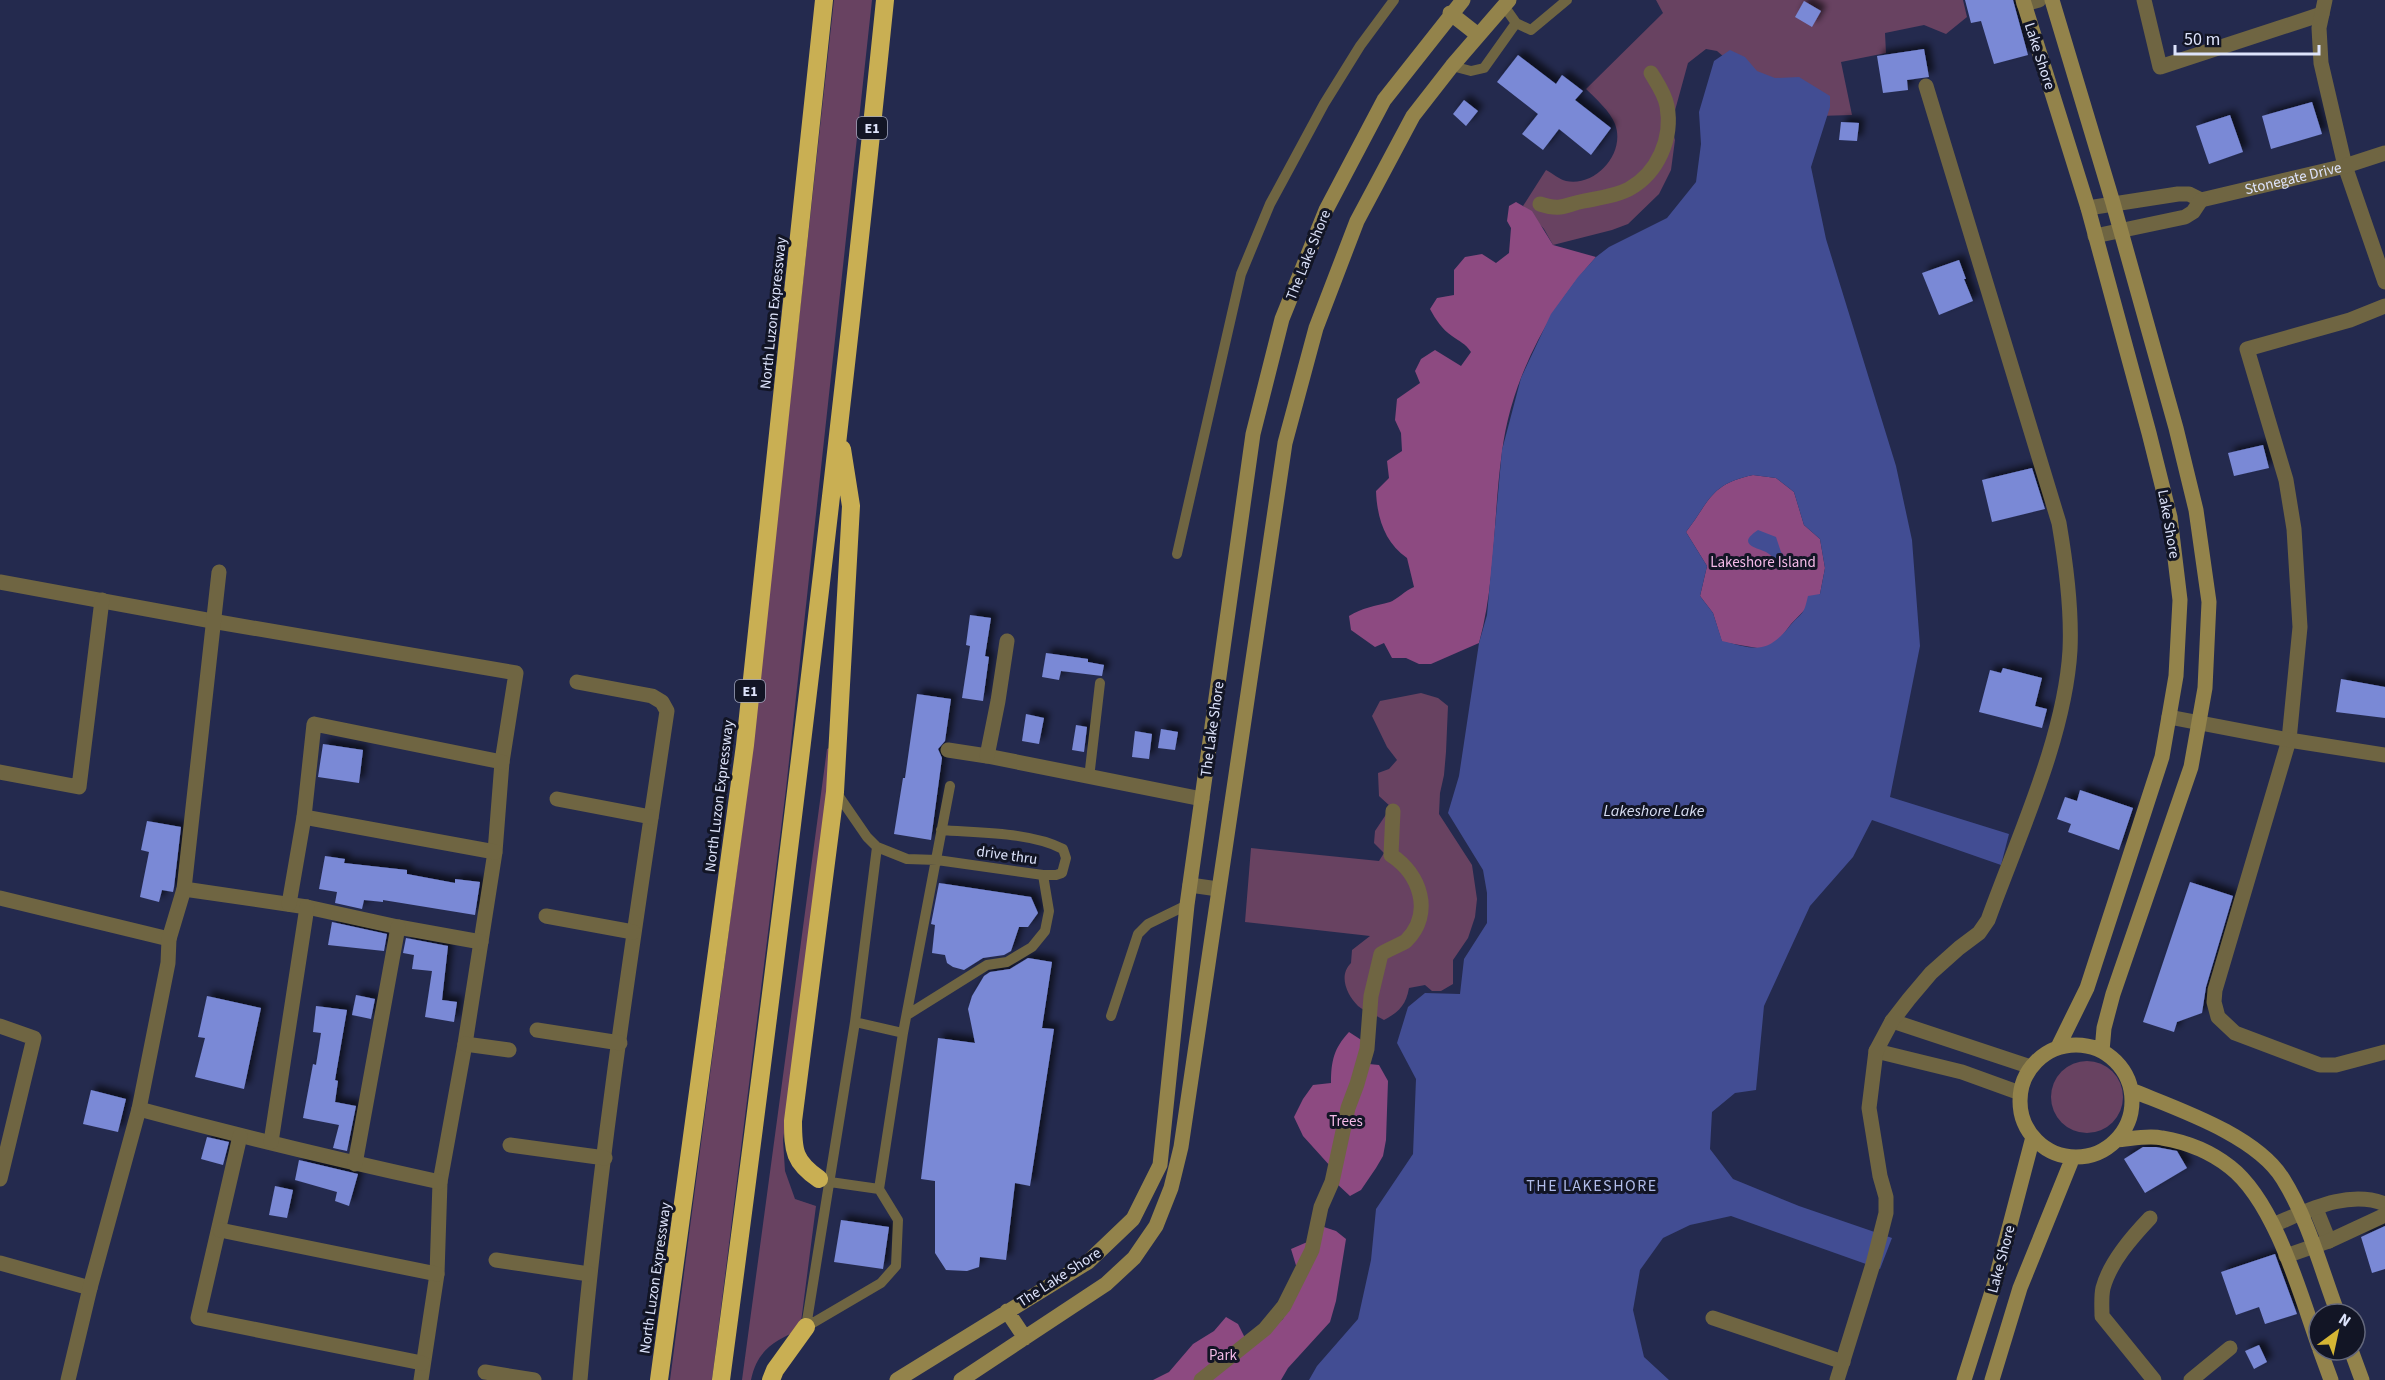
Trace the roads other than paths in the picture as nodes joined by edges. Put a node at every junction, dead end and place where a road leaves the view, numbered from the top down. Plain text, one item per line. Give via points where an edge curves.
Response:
1 (824, 0) edge
2 (885, 0) edge
3 (1394, 0) edge
4 (1463, 0) edge
5 (1567, 0) edge
6 (2052, 0) edge
7 (2144, 0) edge
8 (2029, 1) edge
9 (1507, 3) edge
10 (2323, 7) edge
11 (1450, 13) junction
12 (1516, 23) junction
13 (1478, 35) junction
14 (1452, 66) junction
15 (1651, 73) dead end
16 (1926, 86) dead end
17 (2385, 153) edge
18 (2345, 166) junction
19 (2130, 200) junction
20 (2201, 200) junction
21 (2113, 203) junction
22 (1540, 204) dead end
23 (2088, 208) junction
24 (2128, 229) junction
25 (2096, 236) junction
26 (2385, 282) edge
27 (2385, 306) edge
28 (838, 424) junction
29 (1176, 554) dead end
30 (219, 572) dead end
31 (0, 582) edge
32 (102, 600) junction
33 (212, 621) junction
34 (1007, 641) dead end
35 (577, 682) dead end
36 (1100, 683) dead end
37 (2169, 717) junction
38 (2200, 723) junction
39 (2289, 740) junction
40 (948, 750) dead end
41 (2385, 755) edge
42 (987, 756) junction
43 (502, 762) junction
44 (0, 772) edge
45 (1089, 778) junction
46 (950, 786) dead end
47 (836, 792) junction
48 (557, 799) dead end
49 (1202, 799) junction
50 (1393, 811) dead end
51 (303, 817) junction
52 (651, 817) junction
53 (941, 830) junction
54 (877, 847) junction
55 (495, 852) junction
56 (937, 860) junction
57 (1043, 875) junction
58 (1190, 885) junction
59 (184, 889) junction
60 (1218, 889) junction
61 (0, 898) edge
62 (289, 904) junction
63 (1187, 905) junction
64 (307, 907) junction
65 (546, 916) dead end
66 (398, 927) junction
67 (633, 932) junction
68 (170, 939) junction
69 (481, 942) junction
70 (907, 1015) junction
71 (1111, 1016) dead end
72 (1892, 1021) junction
73 (855, 1022) junction
74 (0, 1026) edge
75 (537, 1030) dead end
76 (903, 1033) junction
77 (620, 1043) junction
78 (465, 1044) junction
79 (2058, 1047) junction
80 (509, 1050) dead end
81 (1876, 1051) junction
82 (2102, 1051) junction
83 (2385, 1052) edge
84 (1993, 1056) junction
85 (2031, 1067) junction
86 (1987, 1082) junction
87 (2131, 1090) junction
88 (2020, 1093) junction
89 (139, 1109) junction
90 (240, 1137) junction
91 (2032, 1137) junction
92 (2116, 1140) junction
93 (271, 1142) junction
94 (510, 1145) dead end
95 (2073, 1157) junction
96 (605, 1158) junction
97 (355, 1164) junction
98 (0, 1179) edge
99 (824, 1181) junction
100 (440, 1182) junction
101 (879, 1189) junction
102 (2385, 1204) edge
103 (2316, 1209) junction
104 (2301, 1214) junction
105 (2385, 1215) edge
106 (2150, 1218) dead end
107 (2273, 1225) junction
108 (220, 1230) junction
109 (2329, 1241) junction
110 (2313, 1247) junction
111 (2286, 1256) junction
112 (496, 1260) dead end
113 (0, 1263) edge
114 (437, 1274) junction
115 (589, 1274) junction
116 (90, 1288) junction
117 (2334, 1302) edge
118 (1007, 1311) junction
119 (2307, 1313) edge
120 (1713, 1318) dead end
121 (806, 1327) junction
122 (1025, 1338) junction
123 (2230, 1348) dead end
124 (1843, 1362) junction
125 (2325, 1362) edge
126 (2355, 1362) edge
127 (422, 1363) junction
128 (484, 1372) dead end
129 (68, 1380) edge
130 (421, 1380) edge
131 (534, 1380) edge
132 (580, 1380) edge
133 (659, 1380) edge
134 (721, 1380) edge
135 (771, 1380) edge
136 (897, 1380) edge
137 (961, 1380) edge
138 (1201, 1380) edge
139 (1837, 1380) edge
140 (1964, 1380) edge
141 (1992, 1380) edge
142 (2154, 1380) edge
143 (2191, 1380) edge
144 (2331, 1380) edge
145 (2362, 1380) edge

1 - 133 highway, North Luzon Expressway / E1 via 745,745
2 - 28 highway, E1
3 - 29 lane via 1324,104 1270,204 1242,274
4 - 11 street, The Lake Shore
5 - 12 lane via 1533,29
6 - 21 street, Lake Shore
7 - 10 street via 2160,67
8 - 23 street, Lake Shore
9 - 12 lane
9 - 13 street, The Lake Shore
10 - 18 street via 2319,28 2321,63
11 - 13 street
11 - 49 street, The Lake Shore via 1384,100 1326,210 1282,319 1253,434
12 - 14 lane via 1484,68 1471,71
13 - 14 street, The Lake Shore
14 - 60 street, The Lake Shore via 1413,116 1357,221 1316,328 1284,443
15 - 22 street via 1667,104 1668,118 1665,143 1653,168 1642,180 1615,195 1562,208
16 - 72 street via 2059,523 2067,569 2070,649 2064,694 2048,757 1988,920 1979,933 1931,973
17 - 18 street, Stonegate Drive
18 - 20 street, Stonegate Drive
18 - 26 street
19 - 20 street, Stonegate Drive via 2189,194
19 - 21 street, Stonegate Drive
19 - 24 street
20 - 24 street, Stonegate Drive via 2184,217
21 - 23 street, Stonegate Drive
21 - 24 street, Lake Shore
23 - 25 street, Lake Shore
24 - 25 street, Stonegate Drive
24 - 38 street, Lake Shore via 2196,510 2210,602
25 - 37 street, Lake Shore via 2170,517 2180,600 2176,676
27 - 39 street via 2350,320 2247,348 2286,480 2294,529 2300,627
28 - 47 highway via 851,506
28 - 134 highway, E1 via 801,765
30 - 33 street
31 - 32 street
32 - 33 street
32 - 44 street via 79,787
33 - 43 street via 516,673
33 - 59 street
34 - 42 street
35 - 52 street via 652,696 667,711
36 - 45 lane
37 - 38 street
37 - 79 street, Lake Shore via 2162,756 2087,988
38 - 39 street
38 - 82 street, Lake Shore via 2191,767 2112,994
39 - 41 street
39 - 83 street via 2215,990 2218,1017 2235,1033 2320,1065 2336,1065
40 - 42 street
42 - 45 street
43 - 51 street via 314,724
43 - 55 street
45 - 49 street
46 - 53 lane
47 - 54 lane
47 - 99 highway via 793,1121 795,1154 804,1168
48 - 52 street
49 - 58 street, The Lake Shore
50 - 138 street via 1391,855 1413,876 1422,904 1414,930 1404,943 1381,954 1371,996 1367,1049 1312,1250 1284,1306 1265,1329
51 - 55 street
51 - 62 street
52 - 67 street
53 - 56 lane
53 - 57 lane, drive thru via 1053,843 1063,849 1066,858 1062,873
54 - 56 lane, drive thru via 907,859
54 - 73 lane
55 - 69 street
56 - 57 lane, drive thru
56 - 70 lane
57 - 70 lane via 1048,911 1045,931 1032,947 1007,962 987,965
58 - 60 street
58 - 63 street, The Lake Shore
59 - 62 street
59 - 68 street
60 - 122 street, The Lake Shore via 1181,1147 1156,1226 1134,1258 1106,1284
61 - 68 street
62 - 64 street
63 - 71 lane via 1148,924 1138,934
63 - 118 street, The Lake Shore via 1160,1165 1133,1219 1112,1241 1088,1262
64 - 66 street
64 - 93 street
65 - 67 street
66 - 69 street
66 - 97 street
67 - 77 street
68 - 89 street
69 - 78 street
70 - 76 lane
72 - 81 street
72 - 84 street
73 - 76 lane
73 - 99 lane
74 - 98 street via 34,1038
75 - 77 street
76 - 101 lane
77 - 96 street
78 - 80 street
78 - 100 street
79 - 82 street via 2086,1046
79 - 85 street
81 - 86 street
81 - 124 street via 1869,1108 1886,1213
82 - 87 street via 2126,1074
84 - 85 street
84 - 86 street
85 - 88 street
86 - 88 street
87 - 92 street via 2127,1126
87 - 104 street via 2230,1133 2263,1157 2282,1177
88 - 91 street via 2022,1116
89 - 90 street
89 - 116 street
90 - 93 street
90 - 108 street
91 - 95 street via 2050,1151
91 - 140 street, Lake Shore via 1995,1282
92 - 95 street via 2089,1156
92 - 107 street via 2161,1137 2203,1150 2245,1182
93 - 97 street
94 - 96 street
95 - 141 street, Lake Shore via 2020,1288
96 - 115 street
97 - 100 street
99 - 101 lane
99 - 121 lane
100 - 114 street
101 - 121 lane via 898,1220 896,1266 881,1283
102 - 103 street via 2340,1199
103 - 104 street
103 - 109 street
104 - 107 street
104 - 110 street
105 - 109 street
106 - 142 street via 2110,1268 2102,1290 2102,1316
107 - 111 street
108 - 114 street
108 - 127 street via 198,1318
109 - 110 street
110 - 111 street
110 - 117 street
111 - 119 street
112 - 115 street
113 - 116 street
114 - 127 street
115 - 132 street
116 - 129 street
118 - 122 street
118 - 136 street, The Lake Shore
120 - 124 street
121 - 135 highway
122 - 137 street, The Lake Shore
123 - 143 street
124 - 139 street
125 - 144 street
126 - 145 street
127 - 130 street
128 - 131 street

